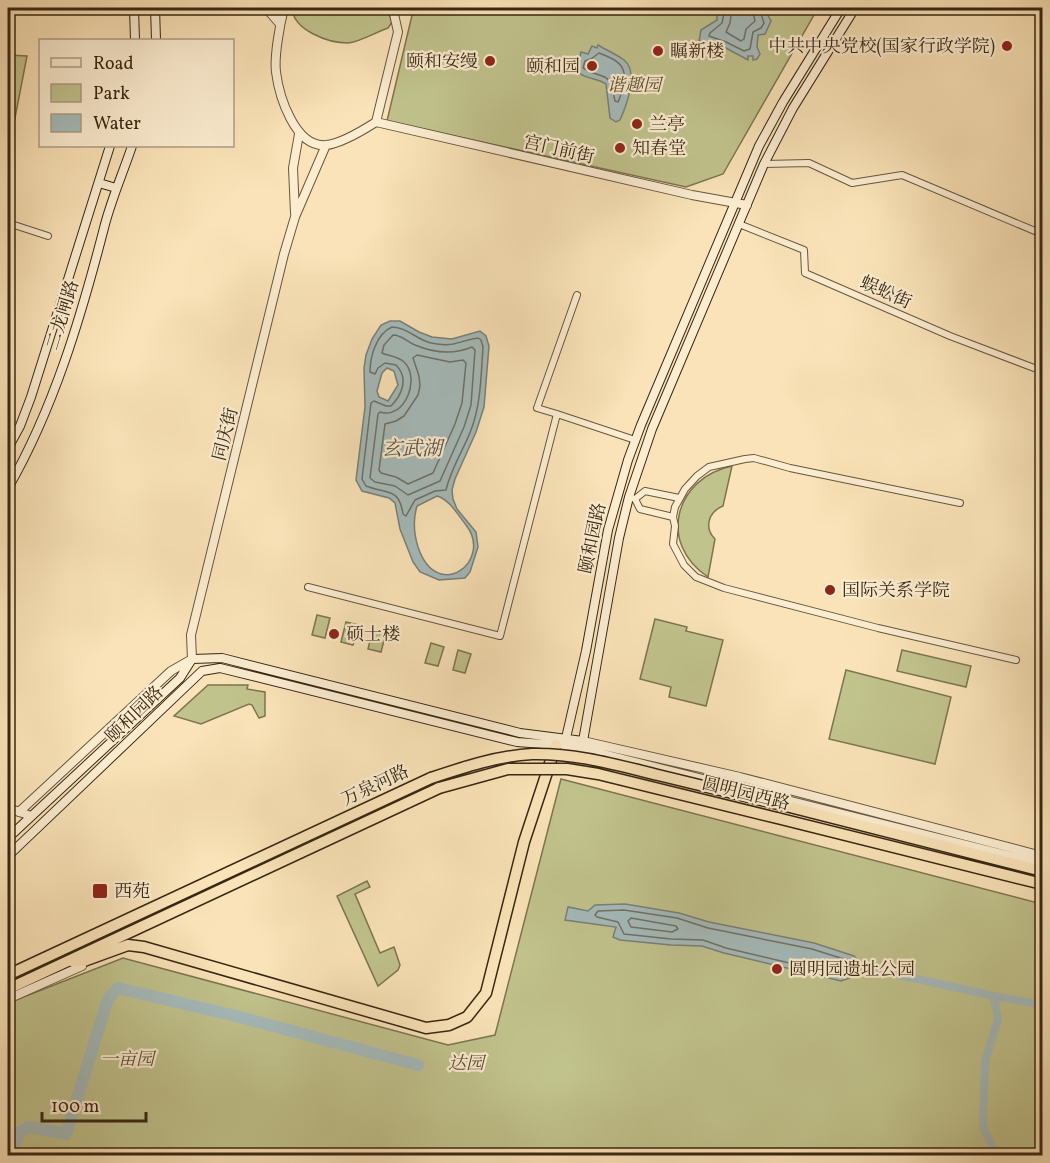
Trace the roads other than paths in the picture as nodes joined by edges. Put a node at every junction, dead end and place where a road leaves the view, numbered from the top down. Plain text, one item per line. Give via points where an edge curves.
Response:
1 (134, 8) edge
2 (155, 8) edge
3 (266, 8) edge
4 (284, 8) edge
5 (389, 8) edge
6 (841, 8) edge
7 (855, 8) edge
8 (280, 24) junction
9 (135, 39) edge
10 (156, 39) edge
11 (376, 122) junction
12 (299, 134) junction
13 (326, 145) junction
14 (111, 147) edge
15 (132, 147) edge
16 (764, 164) junction
17 (99, 183) junction
18 (116, 188) junction
19 (735, 202) junction
20 (747, 205) junction
21 (295, 217) junction
22 (8, 224) edge
23 (739, 224) junction
24 (1042, 234) edge
25 (48, 236) dead end
26 (577, 295) dead end
27 (1042, 371) edge
28 (557, 414) junction
29 (635, 440) junction
30 (8, 448) edge
31 (8, 488) edge
32 (632, 498) junction
33 (679, 498) junction
34 (960, 503) dead end
35 (673, 516) junction
36 (308, 587) dead end
37 (192, 659) junction
38 (1016, 660) dead end
39 (202, 671) junction
40 (583, 741) junction
41 (561, 742) junction
42 (440, 788) joint
43 (782, 805) joint
44 (8, 808) edge
45 (19, 812) junction
46 (31, 816) junction
47 (8, 838) edge
48 (8, 856) edge
49 (1042, 856) edge
50 (1042, 864) edge
51 (1042, 871) edge
52 (1042, 884) edge
53 (71, 961) junction
54 (82, 966) dead end
55 (8, 975) edge
56 (8, 989) edge
57 (8, 999) edge

1 - 9 main road
2 - 10 main road
3 - 8 street
4 - 8 street
5 - 11 street via 398,32
6 - 19 main road, 颐和园路 via 777,112
7 - 16 main road, 颐和园路 via 793,108
8 - 12 street via 275,70 287,112
11 - 13 street
11 - 19 street, 宫门前街
12 - 13 street
12 - 21 street via 293,168
13 - 21 street
14 - 17 main road, 二龙闸路
15 - 18 main road, 二龙闸路
16 - 20 main road, 颐和园路
16 - 24 street via 809,163 852,183 902,175
17 - 18 main road
17 - 30 main road, 二龙闸路 via 31,397
18 - 31 main road, 二龙闸路 via 59,377 30,448
19 - 20 street, 宫门前街
19 - 29 main road, 颐和园路
20 - 23 main road, 颐和园路
21 - 37 street, 同庆街 via 191,635
22 - 25 street
23 - 27 street, 蜈蚣街 via 804,250 805,273
23 - 32 main road, 颐和园路 via 652,429
26 - 28 street via 537,408
28 - 29 street
28 - 36 street via 500,636
29 - 41 main road, 颐和园路 via 608,530 586,651
32 - 33 street via 645,491
32 - 35 street via 640,509
32 - 40 main road, 颐和园路 via 612,572
33 - 34 street via 696,476 709,467 754,458
33 - 35 street
35 - 38 street via 673,544 696,577 724,588 878,628
37 - 39 street
37 - 41 main road via 222,658
37 - 45 street, 颐和园路 via 171,671
37 - 46 main road, 颐和园路 via 180,678
39 - 41 main road via 220,668 518,742
39 - 48 main road, 颐和园路
40 - 41 main road
40 - 49 street, 圆明园西路
41 - 50 street, 圆明园西路
41 - 53 highway via 524,842 486,993 467,1017 449,1025 426,1028 144,947 128,945 84,961
42 - 52 highway, 圆明园西路, bridge via 508,769 567,769
42 - 53 highway, 万泉河路
43 - 51 highway, 圆明园西路
43 - 55 highway, 万泉河路, bridge via 568,755 532,754 483,761 431,778
44 - 45 street
45 - 46 street
46 - 47 main road, 颐和园路
53 - 56 highway, 万泉河路
54 - 57 street

